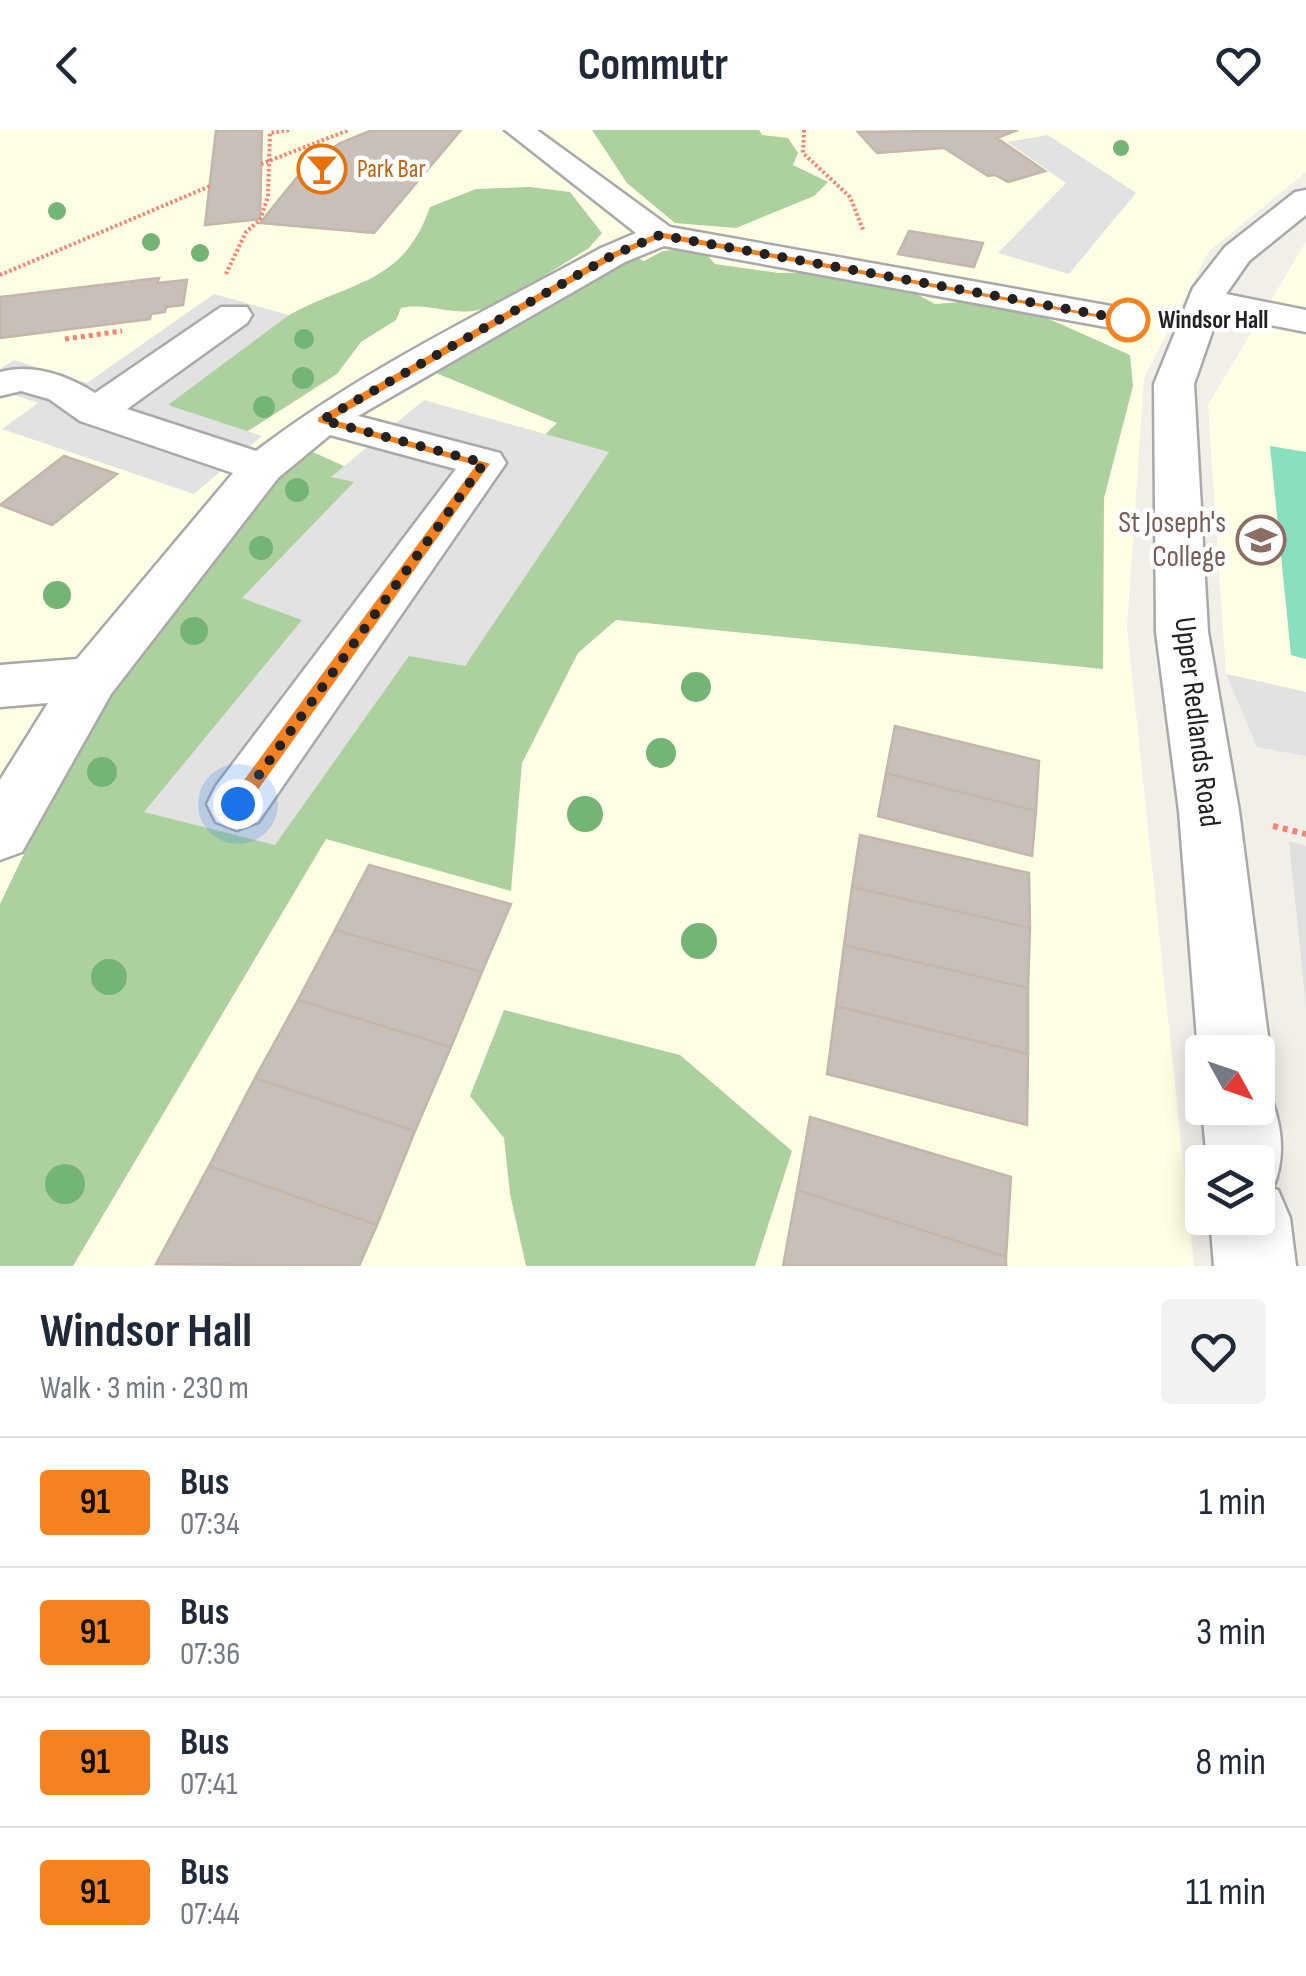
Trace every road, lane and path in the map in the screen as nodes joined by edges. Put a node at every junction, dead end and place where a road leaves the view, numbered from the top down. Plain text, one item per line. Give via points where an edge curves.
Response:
1 (290, 130) edge
2 (349, 130) edge
3 (519, 130) edge
4 (804, 130) edge
5 (270, 131) edge
6 (269, 161) junction
7 (261, 164) dead end
8 (210, 186) dead end
9 (1306, 199) edge
10 (660, 235) junction
11 (846, 269) junction
12 (1062, 272) dead end
13 (0, 275) edge
14 (225, 299) joint
15 (1204, 303) junction
16 (1038, 304) junction
17 (1128, 320) dead end
18 (1306, 321) edge
19 (134, 329) dead end
20 (60, 340) dead end
21 (0, 384) edge
22 (95, 412) junction
23 (322, 420) junction
24 (262, 468) junction
25 (92, 679) junction
26 (0, 686) edge
27 (238, 804) dead end
28 (0, 833) edge
29 (1232, 1035) edge
30 (1252, 1235) edge
31 (1256, 1266) edge

1 - 5 path
2 - 6 path
3 - 10 street
4 - 11 path via 804,152 863,214 864,233
5 - 6 path
6 - 7 path
6 - 14 path via 268,196 233,263
8 - 13 path
9 - 15 street, Upper Redlands Road via 1236,254
10 - 11 street
10 - 23 street via 613,255
11 - 16 street
12 - 16 street
14 - 22 street
15 - 18 street
15 - 29 street, Upper Redlands Road via 1174,384 1182,632
16 - 17 street
19 - 20 path
21 - 22 street via 22,378 64,390
22 - 24 street
23 - 24 street
23 - 27 street via 484,463
24 - 25 street
25 - 26 street
25 - 28 street
30 - 31 street

